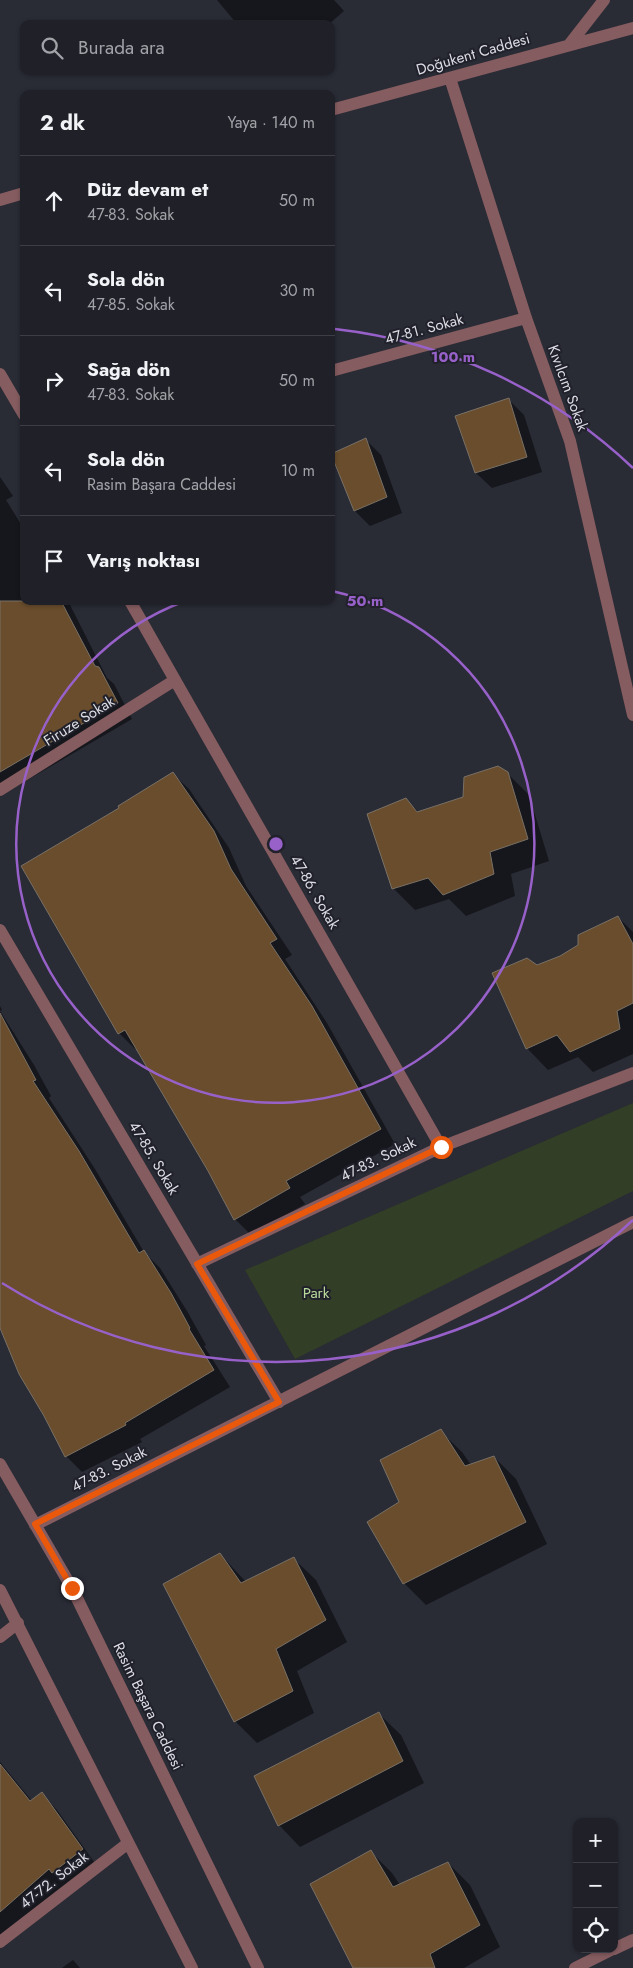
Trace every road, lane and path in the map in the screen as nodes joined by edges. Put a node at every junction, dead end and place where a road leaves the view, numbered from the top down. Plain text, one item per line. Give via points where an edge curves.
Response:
1 (604, 0) edge
2 (633, 28) edge
3 (569, 44) junction
4 (450, 78) junction
5 (335, 109) edge
6 (20, 194) edge
7 (0, 200) edge
8 (526, 318) junction
9 (335, 370) edge
10 (0, 374) edge
11 (20, 408) edge
12 (132, 605) edge
13 (175, 680) junction
14 (633, 715) edge
15 (0, 790) edge
16 (0, 930) edge
17 (633, 1073) edge
18 (441, 1147) junction
19 (633, 1222) edge
20 (197, 1264) junction
21 (279, 1402) junction
22 (0, 1464) edge
23 (35, 1524) junction
24 (0, 1590) edge
25 (18, 1623) junction
26 (0, 1638) edge
27 (127, 1844) junction
28 (633, 1940) edge
29 (0, 1942) edge
30 (618, 1947) edge
31 (606, 1953) edge
32 (192, 1968) edge
33 (258, 1968) edge
34 (575, 1968) edge

1 - 3 street
2 - 3 street, Doğukent Caddesi
3 - 4 street, Doğukent Caddesi
4 - 5 street, Doğukent Caddesi
4 - 8 street, Kıvılcım Sokak
6 - 7 street
8 - 9 street, 47-81. Sokak
8 - 14 street, Kıvılcım Sokak via 570,441
10 - 11 street
12 - 13 street, 47-86. Sokak
13 - 15 street, Firuze Sokak
13 - 18 street, 47-86. Sokak
16 - 20 street, 47-85. Sokak
17 - 18 street, 47-83. Sokak
18 - 20 street, 47-83. Sokak
19 - 21 street, 47-83. Sokak
20 - 21 street, 47-85. Sokak
21 - 23 street, 47-83. Sokak
22 - 23 street, Rasim Başara Caddesi
23 - 33 street, Rasim Başara Caddesi via 72,1588
24 - 25 street
25 - 26 street
25 - 27 street
27 - 29 street, 47-72. Sokak
27 - 32 street
28 - 30 street
31 - 34 street

